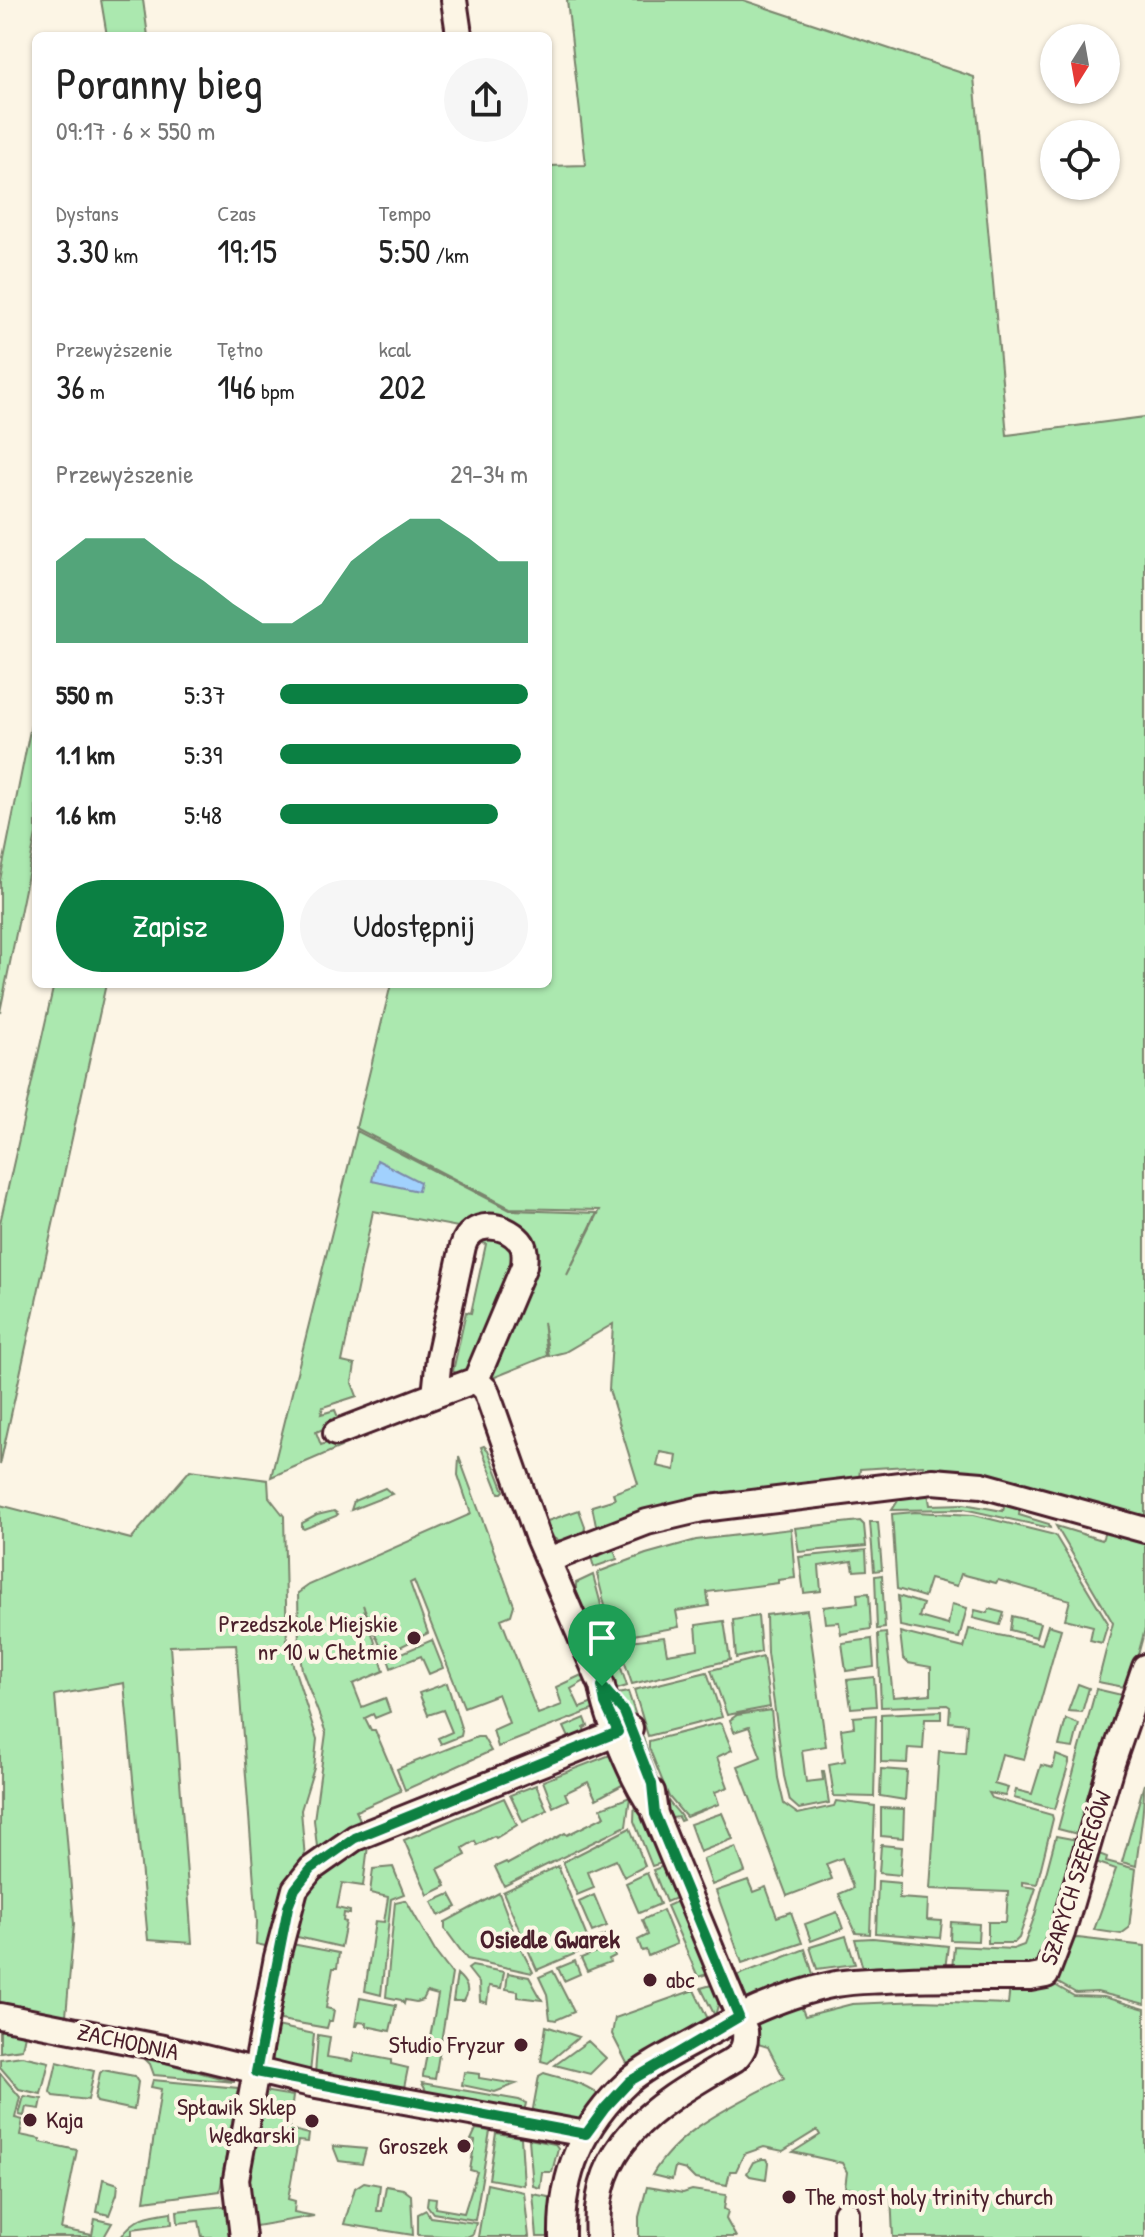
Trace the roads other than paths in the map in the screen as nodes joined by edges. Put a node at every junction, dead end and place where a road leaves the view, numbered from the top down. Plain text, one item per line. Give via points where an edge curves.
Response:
1 (454, 0) edge
2 (459, 32) edge
3 (476, 1380) junction
4 (435, 1395) junction
5 (336, 1433) dead end
6 (1145, 1530) edge
7 (548, 1560) junction
8 (1145, 1667) edge
9 (624, 1730) junction
10 (0, 2016) edge
11 (739, 2017) junction
12 (256, 2072) junction
13 (586, 2134) junction
14 (243, 2237) edge
15 (562, 2237) edge
16 (598, 2237) edge

1 - 2 street
3 - 4 street
3 - 4 street via 525,1253 520,1241 482,1226 472,1230 463,1246
3 - 7 street via 486,1390
4 - 5 street
6 - 7 street via 982,1485 933,1481 702,1509 647,1522
7 - 9 street via 602,1686 624,1712
8 - 11 street, SZARYCH SZEREGÓW via 1046,1975 838,1983
9 - 11 street via 652,1784 652,1807
9 - 12 street via 355,1838 311,1869 295,1889
10 - 12 street, ZACHODNIA
11 - 13 street, SZARYCH SZEREGÓW via 630,2081
11 - 16 street via 746,2037 742,2053 656,2108 615,2155 597,2208
12 - 13 street, ZACHODNIA
12 - 14 street via 236,2179
13 - 15 street, SZARYCH SZEREGÓW via 566,2182

